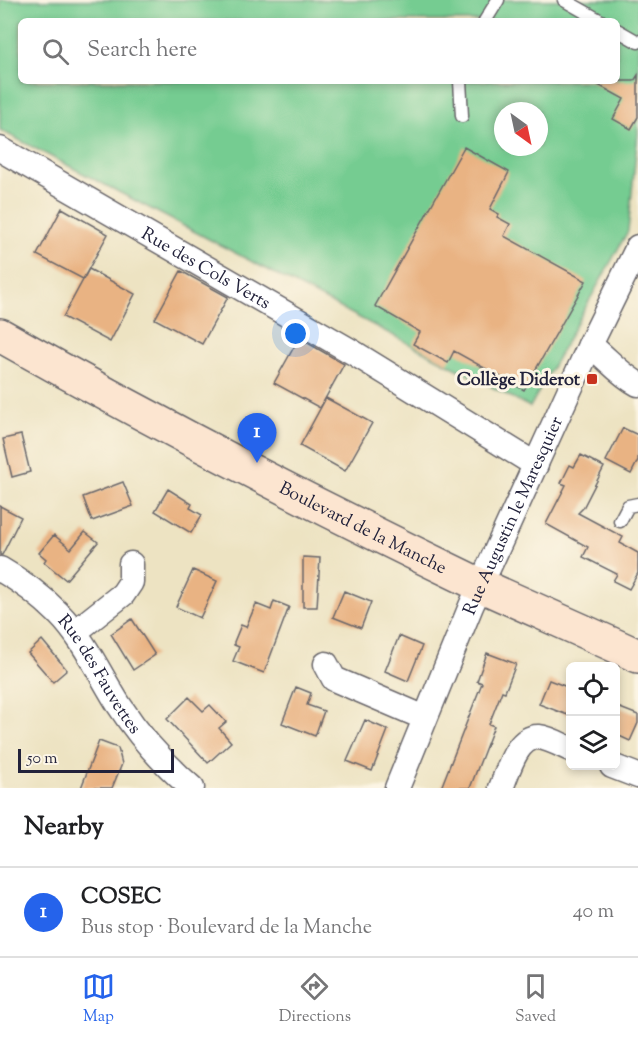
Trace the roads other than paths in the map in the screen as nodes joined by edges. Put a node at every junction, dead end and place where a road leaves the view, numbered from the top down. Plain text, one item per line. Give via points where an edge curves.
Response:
1 (498, 0) edge
2 (564, 0) edge
3 (487, 18) edge
4 (596, 18) edge
5 (620, 32) edge
6 (638, 42) edge
7 (460, 84) edge
8 (462, 116) dead end
9 (0, 149) edge
10 (638, 248) edge
11 (0, 335) edge
12 (590, 345) junction
13 (638, 384) edge
14 (536, 465) junction
15 (638, 504) edge
16 (620, 521) dead end
17 (131, 564) dead end
18 (0, 569) edge
19 (480, 585) junction
20 (75, 632) junction
21 (638, 656) edge
22 (326, 664) dead end
23 (425, 718) junction
24 (566, 747) edge
25 (620, 768) edge
26 (638, 776) edge
27 (192, 788) edge
28 (397, 788) edge
29 (501, 788) edge

1 - 3 lane
2 - 4 lane
5 - 6 lane
7 - 8 lane
9 - 14 street, Rue des Cols Verts via 354,353
10 - 12 street, Rue Augustin le Maresquier
11 - 19 main road, Boulevard de la Manche via 224,456
12 - 13 street
12 - 14 street, Rue Augustin le Maresquier
14 - 19 street, Rue Augustin le Maresquier
15 - 16 lane via 628,507
17 - 20 street via 131,582 123,594
18 - 20 street, Rue des Fauvettes via 50,606
19 - 21 main road, Boulevard de la Manche
19 - 23 street, Rue Augustin le Maresquier
20 - 27 street, Rue des Fauvettes via 130,722
22 - 23 street via 334,679
23 - 28 street, Rue Augustin le Maresquier
24 - 29 street via 540,737 530,739 517,752
25 - 26 street

